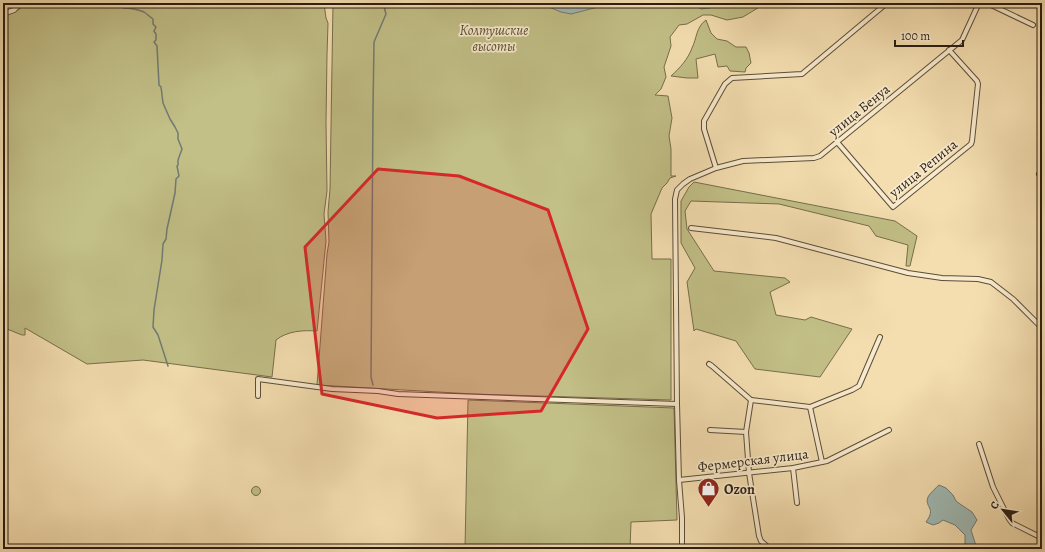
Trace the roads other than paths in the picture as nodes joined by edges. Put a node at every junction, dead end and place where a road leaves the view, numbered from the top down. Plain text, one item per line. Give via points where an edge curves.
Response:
1 (21, 3) edge
2 (887, 3) edge
3 (979, 3) edge
4 (987, 3) edge
5 (3, 14) edge
6 (1033, 25) dead end
7 (949, 50) junction
8 (837, 142) junction
9 (716, 168) junction
10 (691, 228) dead end
11 (1042, 328) edge
12 (880, 337) dead end
13 (709, 364) dead end
14 (258, 396) dead end
15 (751, 400) junction
16 (677, 404) junction
17 (810, 407) junction
18 (710, 430) dead end
19 (889, 430) dead end
20 (746, 432) junction
21 (979, 444) dead end
22 (822, 462) junction
23 (793, 468) junction
24 (749, 473) junction
25 (679, 480) junction
26 (797, 503) dead end
27 (1042, 538) edge
28 (682, 549) edge
29 (770, 549) edge

1 - 5 street via 14,10
2 - 9 street via 802,74 732,78 725,84 704,121
3 - 7 street, улица Бенуа via 962,40
4 - 6 street
7 - 8 street, улица Бенуа
7 - 8 street, улица Репина via 978,84 971,144 893,207
8 - 9 street, улица Бенуа via 814,158 743,161
9 - 16 street, улица Бенуа via 683,184 677,190 675,199
10 - 11 street via 776,238 908,273 991,282 1013,299
12 - 17 street via 859,386
13 - 15 street
14 - 16 street via 258,379 332,389 398,394
15 - 17 street
15 - 20 street
16 - 25 street, улица Бенуа
17 - 22 street
18 - 20 street
19 - 22 street, Фермерская улица
20 - 24 street
21 - 27 street via 992,487 1009,519
22 - 23 street, Фермерская улица
23 - 24 street, Фермерская улица
23 - 26 street
24 - 25 street, Фермерская улица
24 - 29 street via 759,536
25 - 28 street, улица Бенуа

